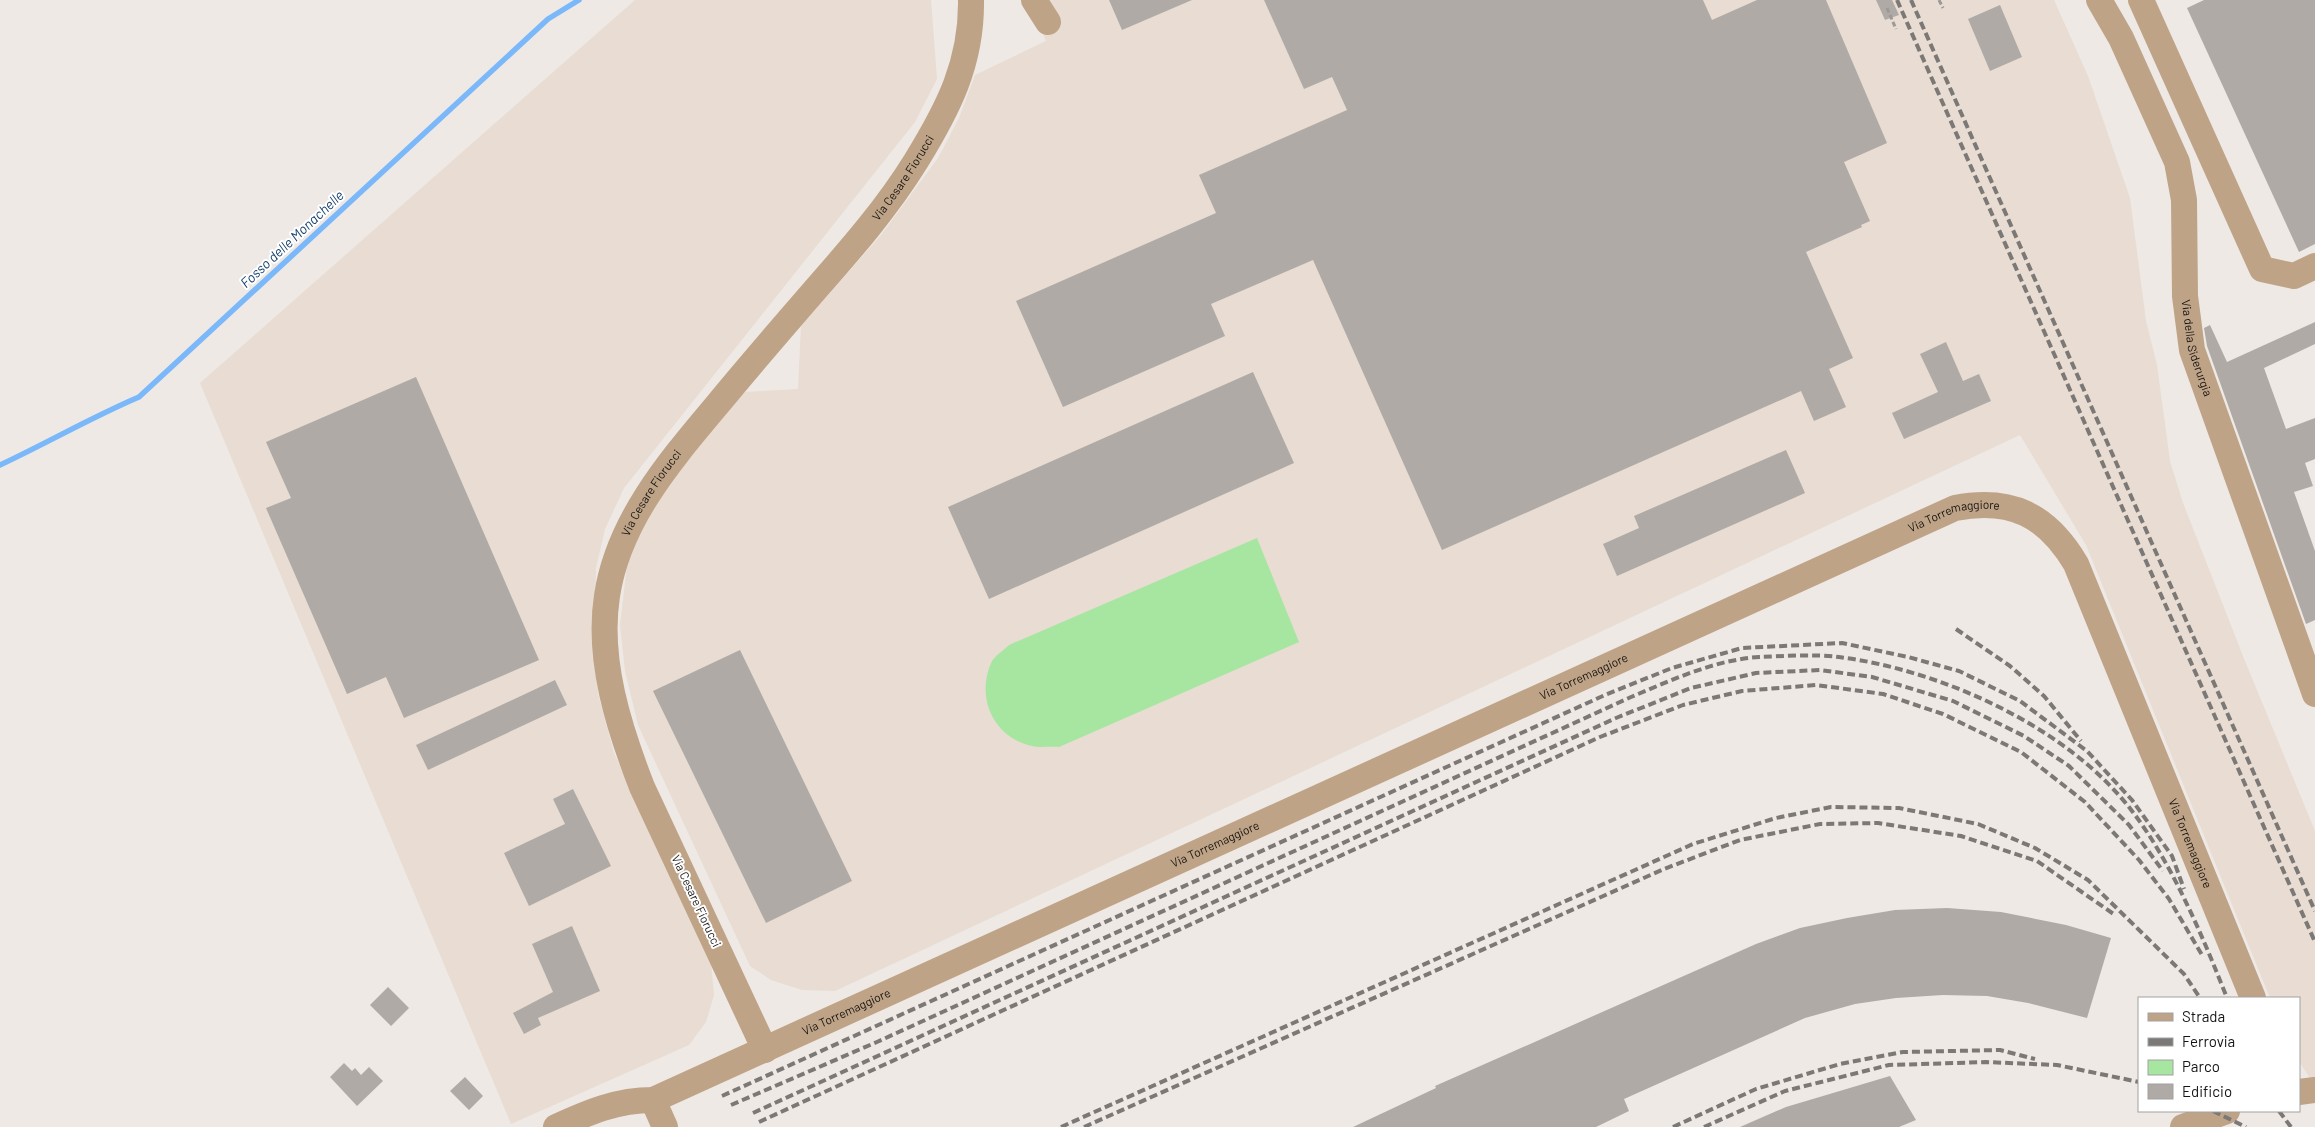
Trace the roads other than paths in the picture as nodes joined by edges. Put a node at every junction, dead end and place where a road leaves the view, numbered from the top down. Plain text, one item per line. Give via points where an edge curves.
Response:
1 (971, 0) edge
2 (1034, 0) edge
3 (2099, 0) edge
4 (2141, 0) edge
5 (1048, 22) dead end
6 (2315, 266) edge
7 (2315, 694) edge
8 (2253, 997) edge
9 (765, 1050) junction
10 (2315, 1090) edge
11 (2300, 1092) edge
12 (653, 1100) junction
13 (2224, 1112) edge
14 (556, 1127) edge
15 (666, 1127) edge
16 (2183, 1127) edge

1 - 9 street, Via Cesare Fiorucci via 966,57 957,84 923,150 881,212 685,442 646,495 620,548 606,597 610,681 628,751
2 - 5 street
3 - 7 street, Via della Siderurgia via 2121,38 2176,162 2184,200 2184,296 2192,350
4 - 6 street via 2262,269 2294,276
8 - 9 street, Via Torremaggiore via 2076,564 2059,538 2034,517 2010,507 1976,505 1955,508
9 - 12 street, Via Torremaggiore
10 - 11 street
12 - 14 street, Via Torremaggiore via 615,1103
12 - 15 street
13 - 16 street

